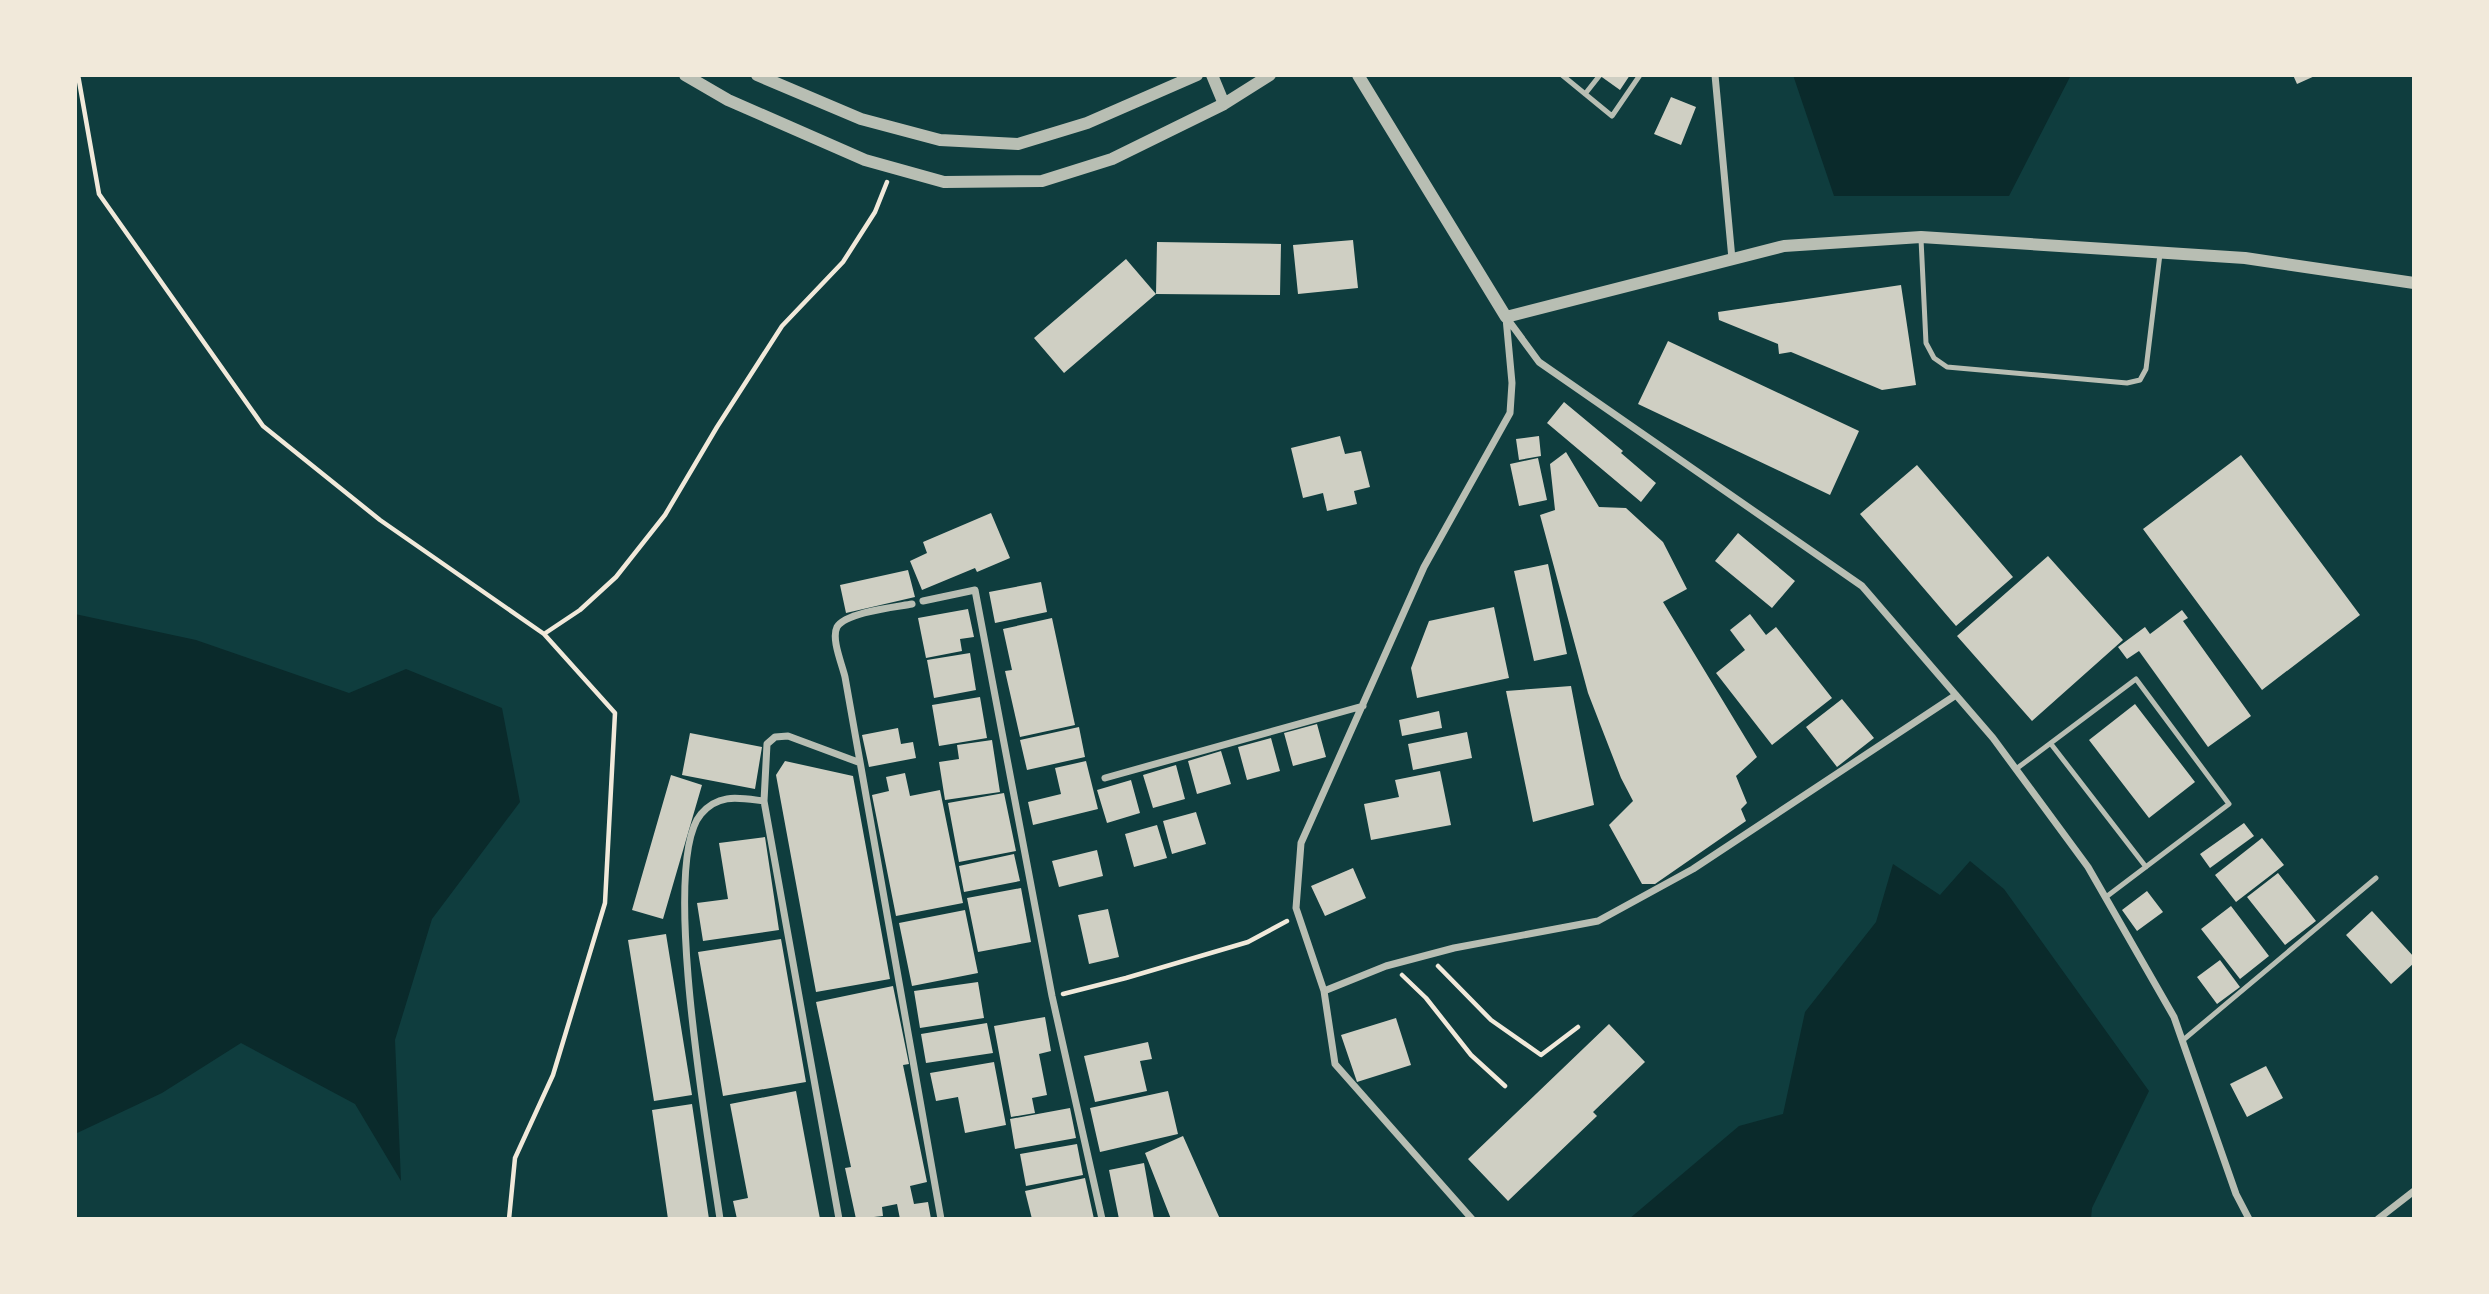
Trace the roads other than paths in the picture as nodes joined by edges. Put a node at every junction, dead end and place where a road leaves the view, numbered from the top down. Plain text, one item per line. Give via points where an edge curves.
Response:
1 (685, 75) edge
2 (757, 75) edge
3 (1198, 75) edge
4 (1212, 75) edge
5 (1270, 75) edge
6 (1358, 75) edge
7 (1601, 75) edge
8 (1640, 75) edge
9 (1715, 75) edge
10 (1566, 76) edge
11 (1586, 94) junction
12 (1224, 104) junction
13 (1921, 237) junction
14 (2160, 251) junction
15 (1732, 259) junction
16 (2414, 283) edge
17 (1506, 317) junction
18 (923, 601) dead end
19 (912, 604) dead end
20 (1956, 695) junction
21 (1363, 706) junction
22 (2051, 744) junction
23 (858, 762) junction
24 (2016, 769) junction
25 (1105, 778) dead end
26 (764, 801) junction
27 (2146, 867) junction
28 (2376, 878) dead end
29 (2106, 897) junction
30 (1324, 991) junction
31 (2182, 1041) junction
32 (2414, 1191) edge
33 (720, 1219) edge
34 (839, 1219) edge
35 (941, 1219) edge
36 (1102, 1219) edge
37 (1472, 1219) edge
38 (2249, 1219) edge
39 (2378, 1219) edge

1 - 12 street via 728,100 865,160 944,182 1042,181 1112,159
2 - 3 street via 861,119 940,140 1018,144 1087,123
4 - 12 street
5 - 12 street
6 - 17 street
7 - 11 lane
8 - 11 lane via 1612,116
9 - 15 street
10 - 11 lane
13 - 14 street
13 - 14 lane via 1926,343 1934,358 1947,367 2127,383 2140,380 2146,369
13 - 15 street via 1784,246
14 - 16 street via 2245,258
15 - 17 street
17 - 20 street via 1539,362 1862,586
17 - 21 street via 1510,413 1424,567
18 - 36 street via 975,590 1052,996
19 - 23 street via 859,614 837,627
20 - 24 street
20 - 30 street via 1693,869 1598,921 1428,955
21 - 25 street
21 - 30 street via 1301,843 1296,908
22 - 24 lane
22 - 27 lane
22 - 27 lane via 2136,679 2229,804
23 - 26 street via 788,736 775,737 767,744
23 - 35 street
24 - 29 street
26 - 33 street via 729,796 699,816 692,831 684,883 687,979
26 - 34 street
27 - 29 lane
28 - 31 lane
29 - 31 street via 2174,1017
30 - 37 street via 1335,1063
31 - 38 street
32 - 39 street

